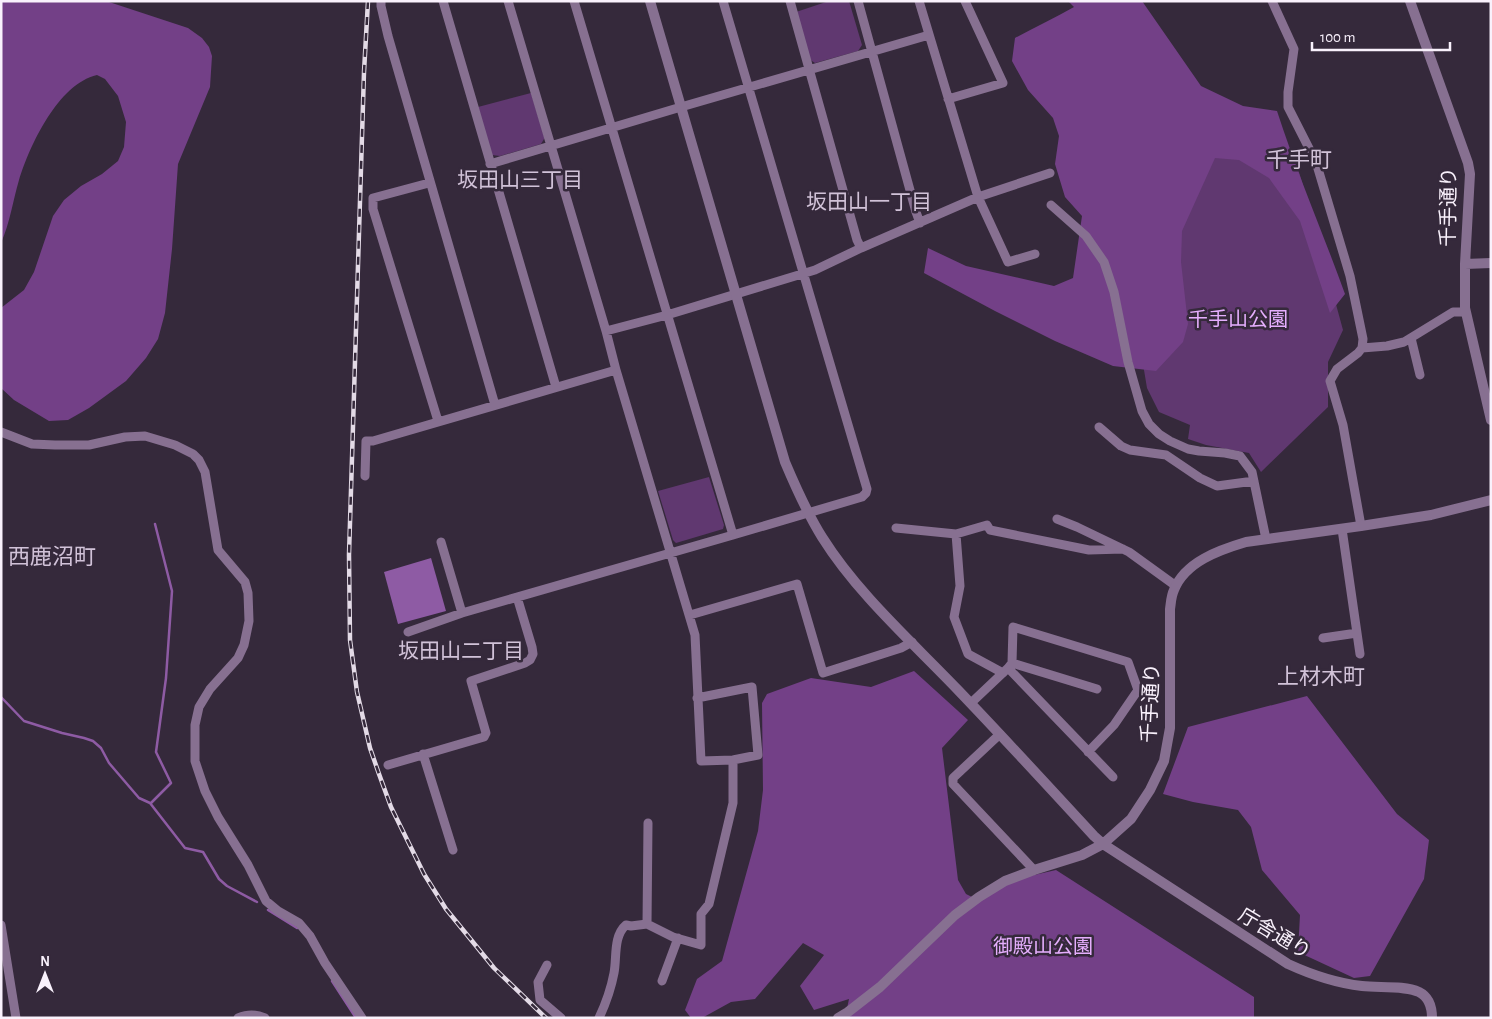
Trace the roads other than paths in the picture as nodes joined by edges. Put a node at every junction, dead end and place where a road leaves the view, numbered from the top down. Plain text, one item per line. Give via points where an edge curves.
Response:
1 (381, 1) edge
2 (443, 1) edge
3 (508, 1) edge
4 (574, 1) edge
5 (650, 1) edge
6 (724, 1) edge
7 (790, 1) edge
8 (858, 1) edge
9 (919, 1) edge
10 (965, 1) edge
11 (1272, 1) edge
12 (1410, 1) edge
13 (929, 35) junction
14 (872, 52) junction
15 (810, 70) junction
16 (749, 87) junction
17 (948, 99) junction
18 (681, 107) junction
19 (612, 128) junction
20 (550, 145) junction
21 (490, 164) junction
22 (1050, 173) dead end
23 (430, 183) junction
24 (978, 197) junction
25 (1051, 205) dead end
26 (920, 222) junction
27 (861, 248) junction
28 (1035, 254) dead end
29 (1491, 263) edge
30 (1464, 264) junction
31 (804, 273) junction
32 (735, 294) junction
33 (1465, 312) junction
34 (667, 315) junction
35 (606, 331) junction
36 (1411, 338) junction
37 (1362, 348) junction
38 (616, 370) junction
39 (1420, 375) dead end
40 (556, 386) junction
41 (495, 404) junction
42 (1491, 420) edge
43 (438, 421) junction
44 (1099, 427) dead end
45 (1, 432) edge
46 (365, 476) dead end
47 (1254, 481) junction
48 (1491, 500) edge
49 (808, 512) junction
50 (1057, 519) dead end
51 (1361, 526) junction
52 (896, 528) dead end
53 (1342, 529) junction
54 (956, 534) junction
55 (733, 535) junction
56 (1266, 539) junction
57 (441, 542) dead end
58 (1123, 549) junction
59 (670, 553) junction
60 (1176, 586) junction
61 (517, 597) junction
62 (462, 613) junction
63 (690, 615) junction
64 (408, 632) dead end
65 (1357, 633) junction
66 (1323, 638) dead end
67 (912, 642) junction
68 (1360, 654) dead end
69 (1007, 668) junction
70 (1097, 689) dead end
71 (697, 698) junction
72 (971, 703) junction
73 (1000, 734) junction
74 (1088, 752) junction
75 (423, 754) junction
76 (732, 760) junction
77 (388, 764) dead end
78 (1113, 777) dead end
79 (648, 823) dead end
80 (1104, 844) junction
81 (453, 850) dead end
82 (1034, 870) junction
83 (647, 924) junction
84 (1, 925) edge
85 (678, 938) junction
86 (547, 965) dead end
87 (662, 981) dead end
88 (16, 1018) edge
89 (238, 1018) edge
90 (265, 1018) edge
91 (362, 1018) edge
92 (561, 1018) edge
93 (598, 1018) edge
94 (838, 1018) edge
95 (1432, 1018) edge

1 - 23 street
2 - 21 street
3 - 20 street
4 - 19 street
5 - 18 street, 庁舎通り
6 - 16 street
7 - 15 street
8 - 14 street
9 - 13 street
10 - 17 street via 1002,83
11 - 37 street via 1294,49 1288,107 1316,162 1350,276
12 - 30 street, 千手通り via 1468,163
13 - 14 street
13 - 17 street
14 - 15 street
14 - 26 street
15 - 16 street
15 - 27 street
16 - 18 street
16 - 31 street
17 - 24 street
18 - 19 street
18 - 32 street, 庁舎通り
19 - 20 street
19 - 34 street
20 - 21 street
20 - 35 street
21 - 40 street
22 - 24 street
23 - 41 street
23 - 43 street via 373,198 373,209
24 - 26 street
24 - 28 street via 1008,262
25 - 47 street via 1086,236 1104,262 1114,292 1128,362 1149,424 1158,434 1188,449 1240,456 1252,472
26 - 27 street
27 - 31 street
29 - 30 street
30 - 33 street, 千手通り
31 - 32 street
31 - 49 street via 867,489 862,497
32 - 34 street
32 - 49 street, 庁舎通り via 786,462
33 - 36 street via 1453,312
33 - 42 street, 千手通り
34 - 35 street
34 - 55 street
35 - 38 street
36 - 37 street via 1387,346
36 - 39 street
37 - 51 street via 1337,369 1330,381 1343,425
38 - 40 street
38 - 59 street
40 - 41 street
41 - 43 street
43 - 46 street via 366,441
44 - 47 street via 1121,446 1166,455 1217,486
45 - 91 street via 32,444 54,445 152,437 175,444 199,460 218,550 245,582 249,621 238,658 210,688 200,707 195,725 195,761 218,817 266,901 299,923 310,936
47 - 56 street
48 - 51 street, 千手通り via 1431,515
49 - 55 street
49 - 67 street, 庁舎通り via 827,545 859,586
50 - 58 street
51 - 53 street, 千手通り
52 - 54 street
53 - 56 street, 千手通り
53 - 65 street
54 - 58 street via 987,524 990,530 1088,550
54 - 69 street via 960,586 954,617 968,654
55 - 59 street
56 - 60 street, 千手通り via 1212,554 1192,565
57 - 62 street
58 - 60 street
59 - 61 street
59 - 63 street
60 - 80 street, 千手通り via 1170,610 1170,728 1164,761 1131,819
61 - 62 street
61 - 75 street via 532,654 530,660 471,681 486,733 484,737
62 - 64 street
63 - 67 street via 797,584 823,673
63 - 71 street via 695,635
65 - 66 street
65 - 68 street
67 - 72 street, 庁舎通り
69 - 70 street
69 - 72 street
69 - 74 street
69 - 74 street via 1014,627 1128,662 1138,690 1114,725
71 - 76 street via 701,761
71 - 76 street via 752,687 758,755
72 - 73 street, 庁舎通り
73 - 80 street, 庁舎通り
73 - 82 street via 953,778 953,784
74 - 78 street
75 - 77 street
75 - 81 street
76 - 85 street via 733,803 709,904 701,914 701,945
79 - 83 street
80 - 82 street, 千手通り via 1082,855
80 - 95 street, 庁舎通り via 1288,964 1340,982 1420,992 1431,1005
82 - 94 street, 千手通り via 1005,881 955,915 880,987
83 - 85 street
83 - 93 street via 626,925 621,930 608,1000
84 - 88 street
85 - 87 street
86 - 92 street via 538,982 540,1000
89 - 90 street via 254,1014

